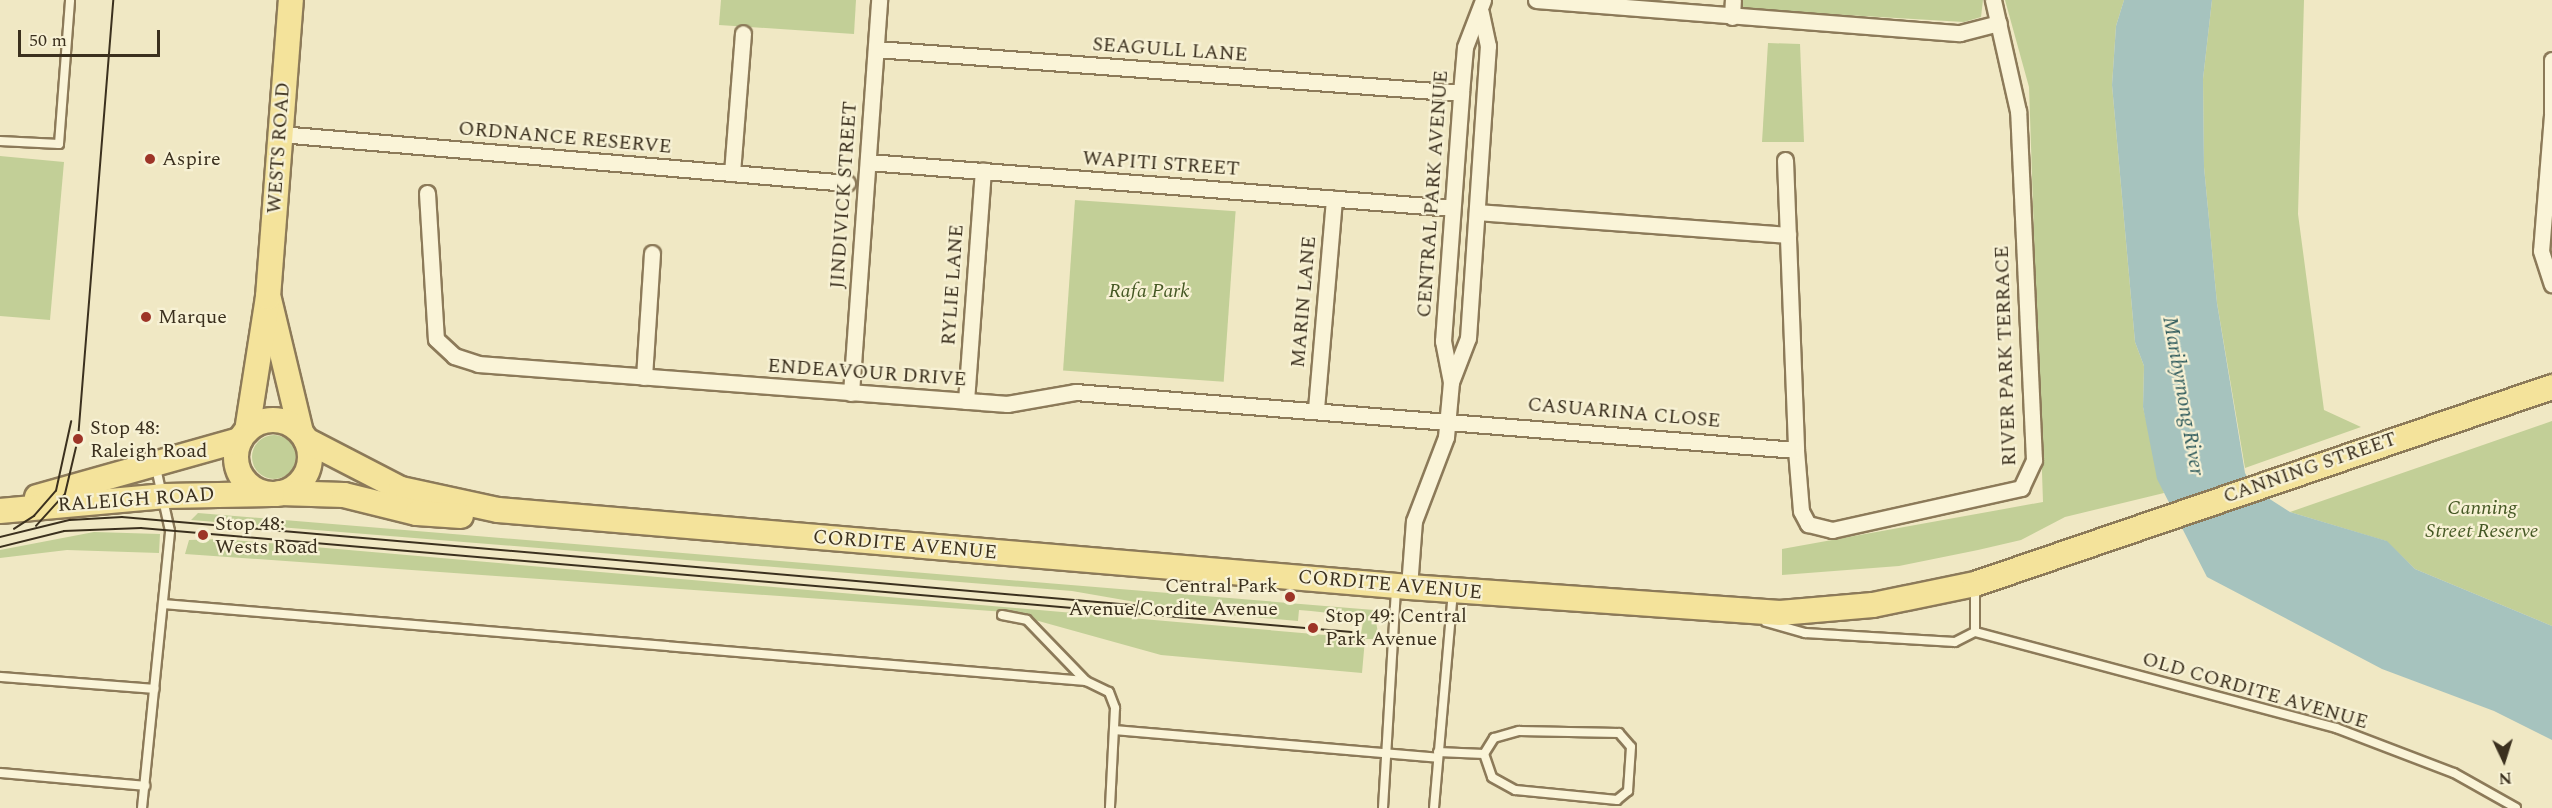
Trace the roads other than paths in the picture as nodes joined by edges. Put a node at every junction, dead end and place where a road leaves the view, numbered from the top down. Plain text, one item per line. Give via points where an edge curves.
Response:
1 (70, 0) edge
2 (291, 0) edge
3 (879, 0) edge
4 (1536, 0) edge
5 (1733, 0) edge
6 (1993, 0) edge
7 (1482, 6) edge
8 (1732, 17) junction
9 (2000, 23) junction
10 (743, 33) dead end
11 (876, 49) junction
12 (2552, 60) edge
13 (1461, 93) junction
14 (2552, 114) edge
15 (280, 134) junction
16 (0, 141) edge
17 (1785, 160) dead end
18 (868, 162) junction
19 (983, 171) junction
20 (732, 173) junction
21 (847, 183) dead end
22 (427, 193) dead end
23 (1334, 199) junction
24 (1452, 208) junction
25 (1477, 212) junction
26 (1788, 235) junction
27 (652, 253) dead end
28 (2552, 284) edge
29 (268, 297) junction
30 (644, 377) junction
31 (1451, 382) junction
32 (2552, 387) edge
33 (851, 393) junction
34 (966, 401) junction
35 (1316, 409) junction
36 (1448, 420) junction
37 (243, 436) junction
38 (303, 436) junction
39 (1796, 450) junction
40 (155, 465) junction
41 (276, 494) junction
42 (165, 496) junction
43 (0, 510) edge
44 (560, 517) junction
45 (2070, 553) joint
46 (1975, 584) junction
47 (1403, 586) junction
48 (1453, 591) junction
49 (163, 604) junction
50 (1739, 613) junction
51 (1002, 615) dead end
52 (1975, 632) junction
53 (0, 676) edge
54 (1086, 681) junction
55 (154, 689) junction
56 (1114, 730) junction
57 (1383, 754) junction
58 (1485, 754) junction
59 (1438, 755) junction
60 (0, 773) edge
61 (145, 786) junction
62 (142, 808) edge
63 (1110, 808) edge
64 (1383, 808) edge
65 (1434, 808) edge
66 (2516, 808) edge

1 - 16 lane via 59,144
2 - 15 main road, WESTS ROAD
3 - 11 street, JINDIVICK STREET
4 - 8 street
5 - 8 street
6 - 9 street, RIVER PARK TERRACE
7 - 13 street, CENTRAL PARK AVENUE via 1465,47
7 - 25 street, CENTRAL PARK AVENUE via 1488,46
8 - 9 street via 1960,33
9 - 39 street, RIVER PARK TERRACE via 2019,111 2034,460 2028,482 2016,490 1825,530 1808,524 1801,511
10 - 20 street
11 - 13 street, SEAGULL LANE
11 - 18 street, JINDIVICK STREET
12 - 14 street
13 - 24 street, CENTRAL PARK AVENUE
14 - 28 street via 2541,250
15 - 20 street, ORDNANCE RESERVE
15 - 29 main road, WESTS ROAD
17 - 26 street, RIVER PARK TERRACE
18 - 19 street, WAPITI STREET
18 - 33 street, JINDIVICK STREET
19 - 23 street, WAPITI STREET
19 - 34 street, RYLIE LANE
20 - 21 street, ORDNANCE RESERVE
22 - 30 street, ENDEAVOUR DRIVE via 436,339 454,356 478,364
23 - 24 street, WAPITI STREET
23 - 35 street, MARIN LANE
24 - 31 street, CENTRAL PARK AVENUE via 1443,341
25 - 26 street
25 - 31 street, CENTRAL PARK AVENUE via 1468,338
26 - 39 street, RIVER PARK TERRACE
27 - 30 street
29 - 37 main road, WESTS ROAD
29 - 38 main road, WESTS ROAD
30 - 33 street, ENDEAVOUR DRIVE
31 - 36 street, CENTRAL PARK AVENUE
32 - 45 main road, CANNING STREET
33 - 34 street, ENDEAVOUR DRIVE
34 - 35 street, ENDEAVOUR DRIVE via 1007,404 1075,392
35 - 36 street, ENDEAVOUR DRIVE
36 - 39 street, CASUARINA CLOSE
36 - 47 street, CENTRAL PARK AVENUE via 1414,521
37 - 38 main road via 274,420
37 - 40 main road, RALEIGH ROAD
37 - 41 main road via 236,461 242,477
38 - 41 main road via 308,469 297,485
38 - 44 main road, CORDITE AVENUE via 401,489 469,506
40 - 42 lane
40 - 43 main road, RALEIGH ROAD
41 - 42 main road, RALEIGH ROAD
41 - 44 main road, CORDITE AVENUE via 344,495 439,515
42 - 43 main road, RALEIGH ROAD
42 - 49 lane via 170,531
44 - 47 main road, CORDITE AVENUE
45 - 46 main road, CORDITE AVENUE
46 - 50 main road, CORDITE AVENUE via 1873,605
46 - 52 lane
47 - 48 main road, CORDITE AVENUE
47 - 57 lane
48 - 50 main road, CORDITE AVENUE
48 - 59 lane
49 - 54 lane
49 - 55 lane
50 - 52 lane via 1805,633 1955,642
51 - 54 lane via 1027,620
52 - 66 lane, OLD CORDITE AVENUE via 2336,728 2454,773
53 - 55 lane
54 - 56 lane via 1109,692
55 - 61 lane
56 - 57 lane
56 - 63 lane
57 - 59 lane
57 - 64 lane
58 - 58 lane via 1504,733 1618,733 1631,747 1628,791 1622,799 1606,800 1515,790 1492,777
58 - 59 lane
59 - 65 lane
60 - 61 lane
61 - 62 lane

